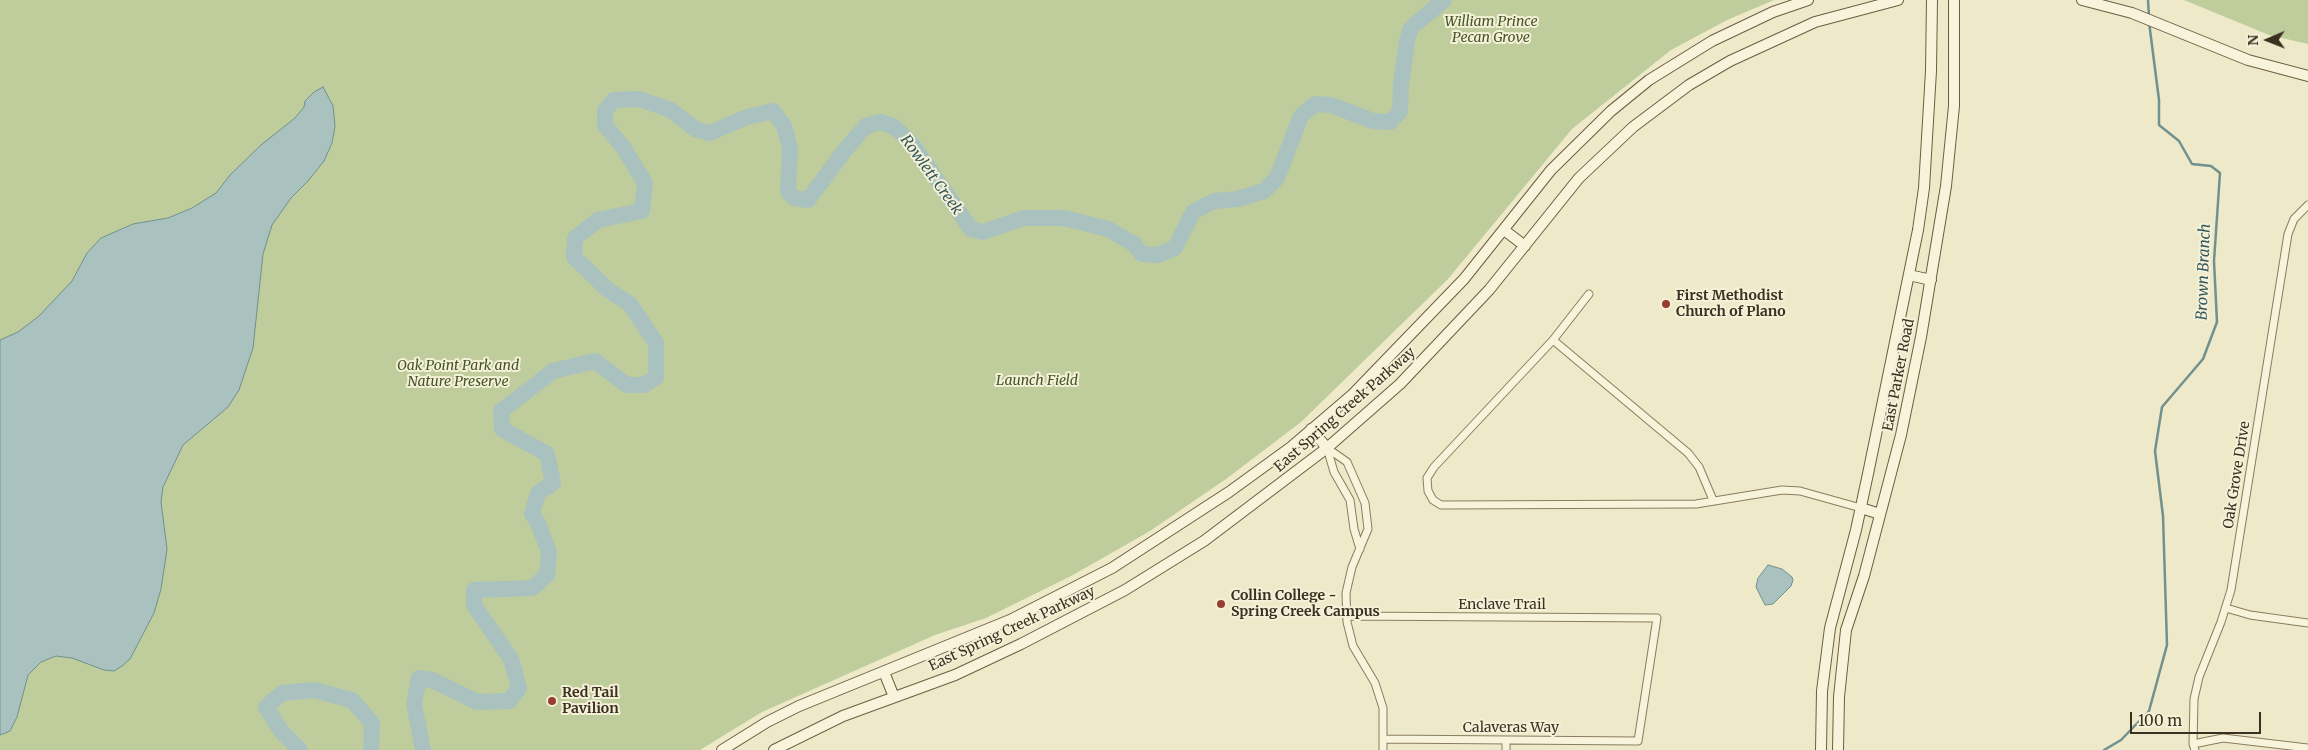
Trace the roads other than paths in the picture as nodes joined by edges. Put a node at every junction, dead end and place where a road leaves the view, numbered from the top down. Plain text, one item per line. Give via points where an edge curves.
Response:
1 (1808, 0) edge
2 (1898, 0) edge
3 (1932, 0) edge
4 (1954, 0) edge
5 (2086, 1) edge
6 (2308, 76) edge
7 (2308, 206) edge
8 (1504, 230) junction
9 (1525, 246) junction
10 (1909, 274) junction
11 (1931, 280) junction
12 (1589, 294) dead end
13 (1553, 340) junction
14 (1312, 429) junction
15 (1327, 448) junction
16 (1713, 500) junction
17 (1861, 508) junction
18 (1880, 514) junction
19 (1360, 549) junction
20 (2226, 608) junction
21 (1347, 616) junction
22 (2308, 623) edge
23 (1830, 628) junction
24 (1846, 630) junction
25 (884, 672) junction
26 (1823, 684) junction
27 (1840, 685) junction
28 (894, 697) junction
29 (1383, 740) junction
30 (1506, 740) junction
31 (1638, 741) joint
32 (2194, 747) edge
33 (2308, 748) edge
34 (722, 750) edge
35 (774, 750) edge
36 (1383, 750) edge
37 (1506, 750) edge
38 (1821, 750) edge
39 (1838, 750) edge

1 - 8 main road, East Spring Creek Parkway via 1745,24 1649,80 1569,151
2 - 9 main road, East Spring Creek Parkway via 1815,22 1730,61 1689,85 1633,127 1580,178
3 - 10 main road, East Parker Road via 1924,188
4 - 11 main road, East Parker Road via 1955,73 1951,142
5 - 6 main road via 2132,13 2248,60
7 - 20 street, Oak Grove Drive via 2294,220 2288,234
8 - 9 main road
8 - 14 main road, East Spring Creek Parkway via 1430,316 1353,394
9 - 15 main road, East Spring Creek Parkway via 1490,290 1425,360
10 - 11 main road
10 - 17 main road, East Parker Road
11 - 18 main road, East Parker Road via 1901,435
12 - 13 street
13 - 16 street via 1688,453 1699,467
13 - 16 street via 1434,467 1428,478 1428,491 1433,500 1441,505 1451,505 1696,504
14 - 15 main road
14 - 25 main road, East Spring Creek Parkway via 1229,492 1122,563 1010,620
15 - 19 street via 1334,472 1350,500
15 - 19 street via 1347,462 1366,503 1368,529
15 - 28 main road, East Spring Creek Parkway via 1204,542 1124,590 964,671
16 - 17 street via 1782,490 1800,491
17 - 18 main road
17 - 23 main road, East Parker Road
18 - 24 main road, East Parker Road
19 - 21 street via 1346,593
20 - 22 street via 2260,617
20 - 32 street, Oak Grove Drive via 2199,677 2194,699
21 - 29 street via 1353,646 1375,683 1384,708
21 - 31 street, Enclave Trail via 1657,618
23 - 24 main road
23 - 26 main road, East Parker Road
24 - 27 main road, East Parker Road
25 - 28 main road
25 - 34 main road, East Spring Creek Parkway via 799,706
26 - 27 main road
26 - 38 main road, East Parker Road
27 - 39 main road, East Parker Road
28 - 35 main road, East Spring Creek Parkway via 843,716
29 - 30 street, Calaveras Way
29 - 36 street
30 - 31 street, Calaveras Way
30 - 37 street
32 - 33 street via 2223,738

